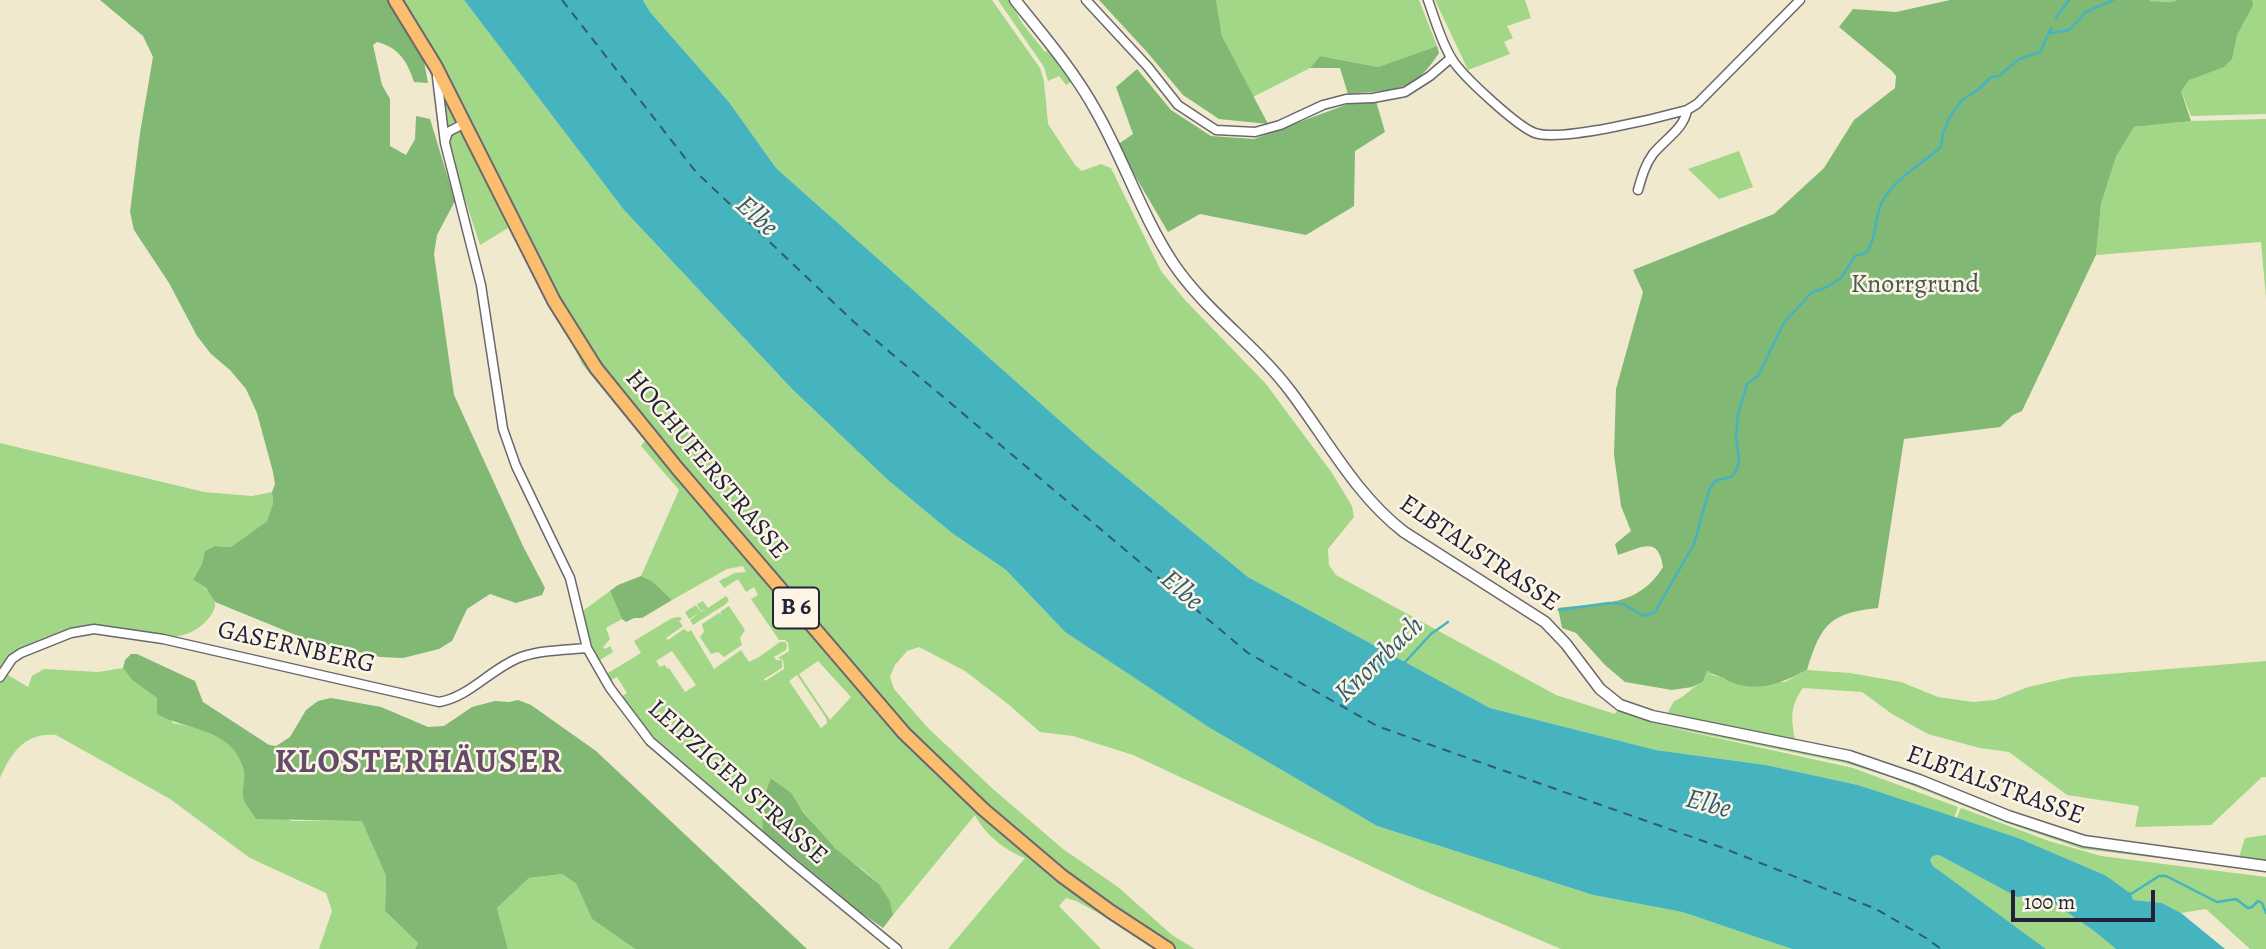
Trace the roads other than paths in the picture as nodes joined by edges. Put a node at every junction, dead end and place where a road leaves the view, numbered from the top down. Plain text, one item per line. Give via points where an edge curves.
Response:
1 (395, 0) edge
2 (1015, 0) edge
3 (1086, 0) edge
4 (1427, 0) edge
5 (1800, 0) edge
6 (1451, 58) junction
7 (436, 67) junction
8 (1687, 110) junction
9 (465, 122) junction
10 (444, 143) junction
11 (1638, 190) dead end
12 (587, 648) junction
13 (0, 677) edge
14 (2261, 865) edge
15 (897, 949) edge
16 (1168, 949) edge

1 - 7 main road, B 6
2 - 14 street, ELBTALSTRASSE via 1096,110 1176,267 1280,377 1368,498 1404,532 1545,622 1615,702 1652,716 1849,756 2084,841
3 - 6 street via 1178,105 1216,130 1255,132 1323,105 1405,92
4 - 6 street
5 - 8 street
6 - 8 street via 1523,127 1537,134 1584,133
7 - 9 main road, B 6
7 - 10 street, LEIPZIGER STRASSE
8 - 11 street via 1684,122 1645,166
9 - 10 street via 448,132
9 - 16 main road, HOCHUFERSTRASSE / B 6 via 554,301 596,368 677,468 904,733 1062,876
10 - 12 street, LEIPZIGER STRASSE via 481,285 508,447 570,578
12 - 13 street, GASERNBERG via 521,657 455,698 439,702 163,639 94,629 21,653
12 - 15 street, LEIPZIGER STRASSE via 650,741

